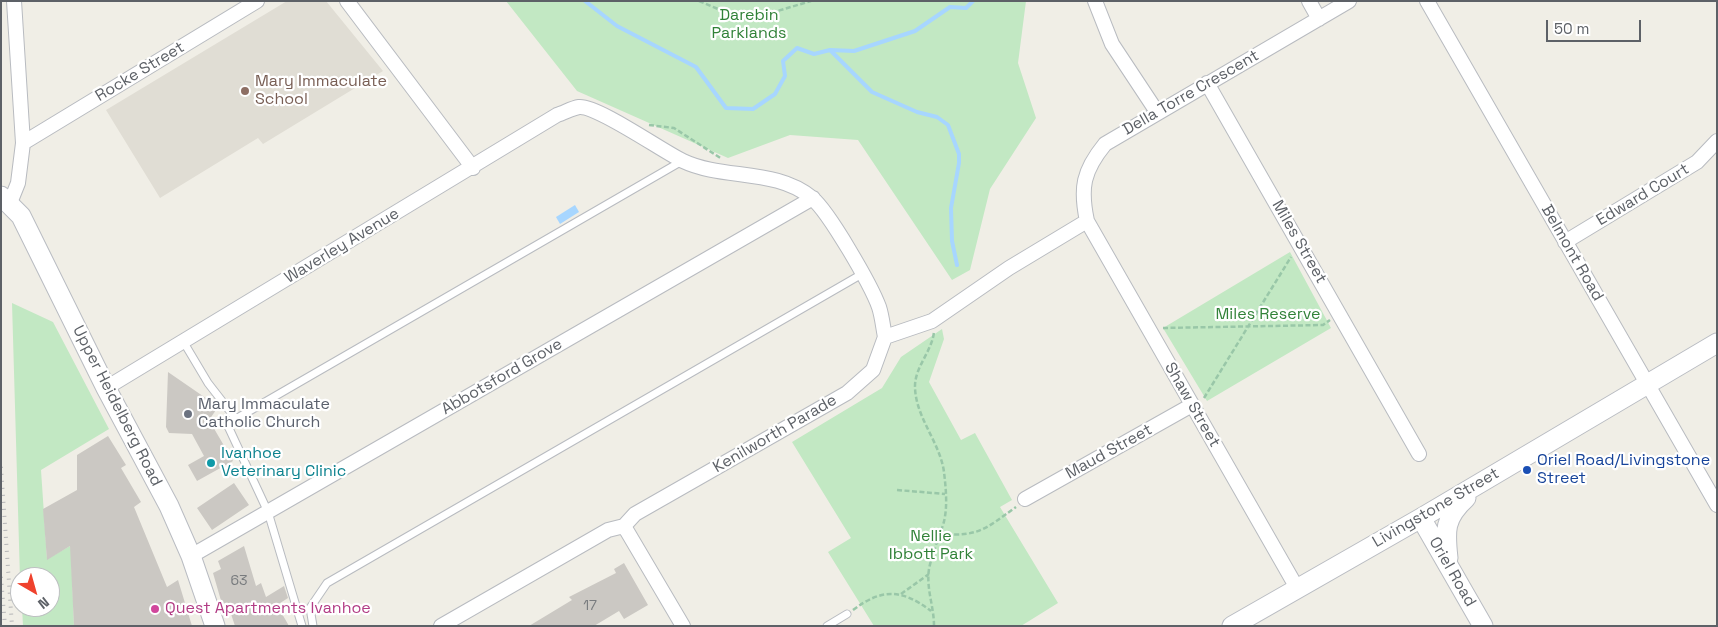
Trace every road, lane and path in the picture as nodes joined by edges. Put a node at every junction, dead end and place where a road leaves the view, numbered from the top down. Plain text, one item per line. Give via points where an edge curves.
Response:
1 (14, 1) edge
2 (257, 1) edge
3 (347, 1) edge
4 (698, 1) edge
5 (811, 1) edge
6 (1095, 1) edge
7 (1309, 1) edge
8 (1349, 1) edge
9 (1428, 1) edge
10 (1319, 19) junction
11 (1208, 83) junction
12 (1157, 112) junction
13 (645, 125) dead end
14 (1717, 141) edge
15 (23, 143) junction
16 (682, 160) junction
17 (729, 163) dead end
18 (473, 168) junction
19 (813, 198) junction
20 (6, 200) edge
21 (1087, 221) junction
22 (1565, 242) junction
23 (1292, 257) dead end
24 (862, 274) junction
25 (1340, 314) junction
26 (932, 321) junction
27 (1248, 327) junction
28 (1163, 328) dead end
29 (885, 337) junction
30 (184, 341) junction
31 (1717, 342) edge
32 (1647, 384) junction
33 (106, 388) junction
34 (1198, 402) junction
35 (236, 419) junction
36 (1419, 454) dead end
37 (1488, 479) junction
38 (897, 490) dead end
39 (945, 494) junction
40 (1025, 500) joint
41 (1717, 505) edge
42 (268, 512) junction
43 (1421, 518) junction
44 (624, 526) junction
45 (939, 534) junction
46 (191, 556) junction
47 (1450, 568) junction
48 (929, 573) junction
49 (1297, 588) junction
50 (900, 594) junction
51 (932, 612) junction
52 (847, 614) joint
53 (214, 626) edge
54 (302, 626) edge
55 (313, 626) edge
56 (441, 626) edge
57 (682, 626) edge
58 (827, 626) edge
59 (935, 626) edge
60 (1232, 626) edge
61 (1483, 626) edge

1 - 15 street
2 - 15 street, Rocke Street
3 - 18 street
4 - 5 path via 730,14 774,12
6 - 12 street via 1112,44
7 - 10 street
8 - 10 street, Della Torre Crescent
9 - 22 street, Belmont Road
10 - 11 street, Della Torre Crescent
11 - 12 street, Della Torre Crescent
11 - 25 street, Miles Street
12 - 21 street, Della Torre Crescent via 1105,144 1090,164 1083,184
13 - 17 path via 674,128
14 - 22 street, Edward Court via 1697,162
15 - 20 street via 18,183
16 - 18 street, Waverley Avenue via 598,113 580,107 557,115
16 - 19 street via 732,174 791,183
16 - 35 lane
18 - 30 street, Waverley Avenue
19 - 24 street
19 - 42 street, Abbotsford Grove
20 - 33 main road, Upper Heidelberg Road via 21,216
21 - 26 street via 1009,268
21 - 34 street, Shaw Street
22 - 32 street, Belmont Road
23 - 27 path
24 - 29 street via 879,307
24 - 55 lane via 327,583 310,608
25 - 27 path via 1323,325
25 - 36 street, Miles Street
26 - 29 street
26 - 39 path via 933,343 915,385 918,406 940,455
27 - 28 path
27 - 34 path
29 - 44 street, Kenilworth Parade via 873,370 847,393 635,514
30 - 33 street, Waverley Avenue
30 - 35 lane via 208,383
31 - 32 main road, Livingstone Street
32 - 37 main road, Livingstone Street
32 - 41 street, Belmont Road
33 - 46 main road, Upper Heidelberg Road via 169,506
34 - 40 street, Maud Street
34 - 49 street, Shaw Street
35 - 42 lane via 227,424
37 - 43 main road, Livingstone Street
37 - 47 main road via 1463,500 1449,518 1445,534
38 - 39 path
39 - 45 path via 946,510
40 - 45 path via 978,533
42 - 46 street, Abbotsford Grove
42 - 54 lane
43 - 47 main road, Oriel Road
43 - 49 main road, Livingstone Street
44 - 56 street, Kenilworth Parade via 608,530
44 - 57 street
45 - 48 path
46 - 53 main road, Upper Heidelberg Road
47 - 61 main road, Oriel Road
48 - 50 path
48 - 51 path
49 - 60 main road, Livingstone Street
50 - 51 path via 922,603
50 - 52 path via 878,594
51 - 59 path
52 - 58 lane

